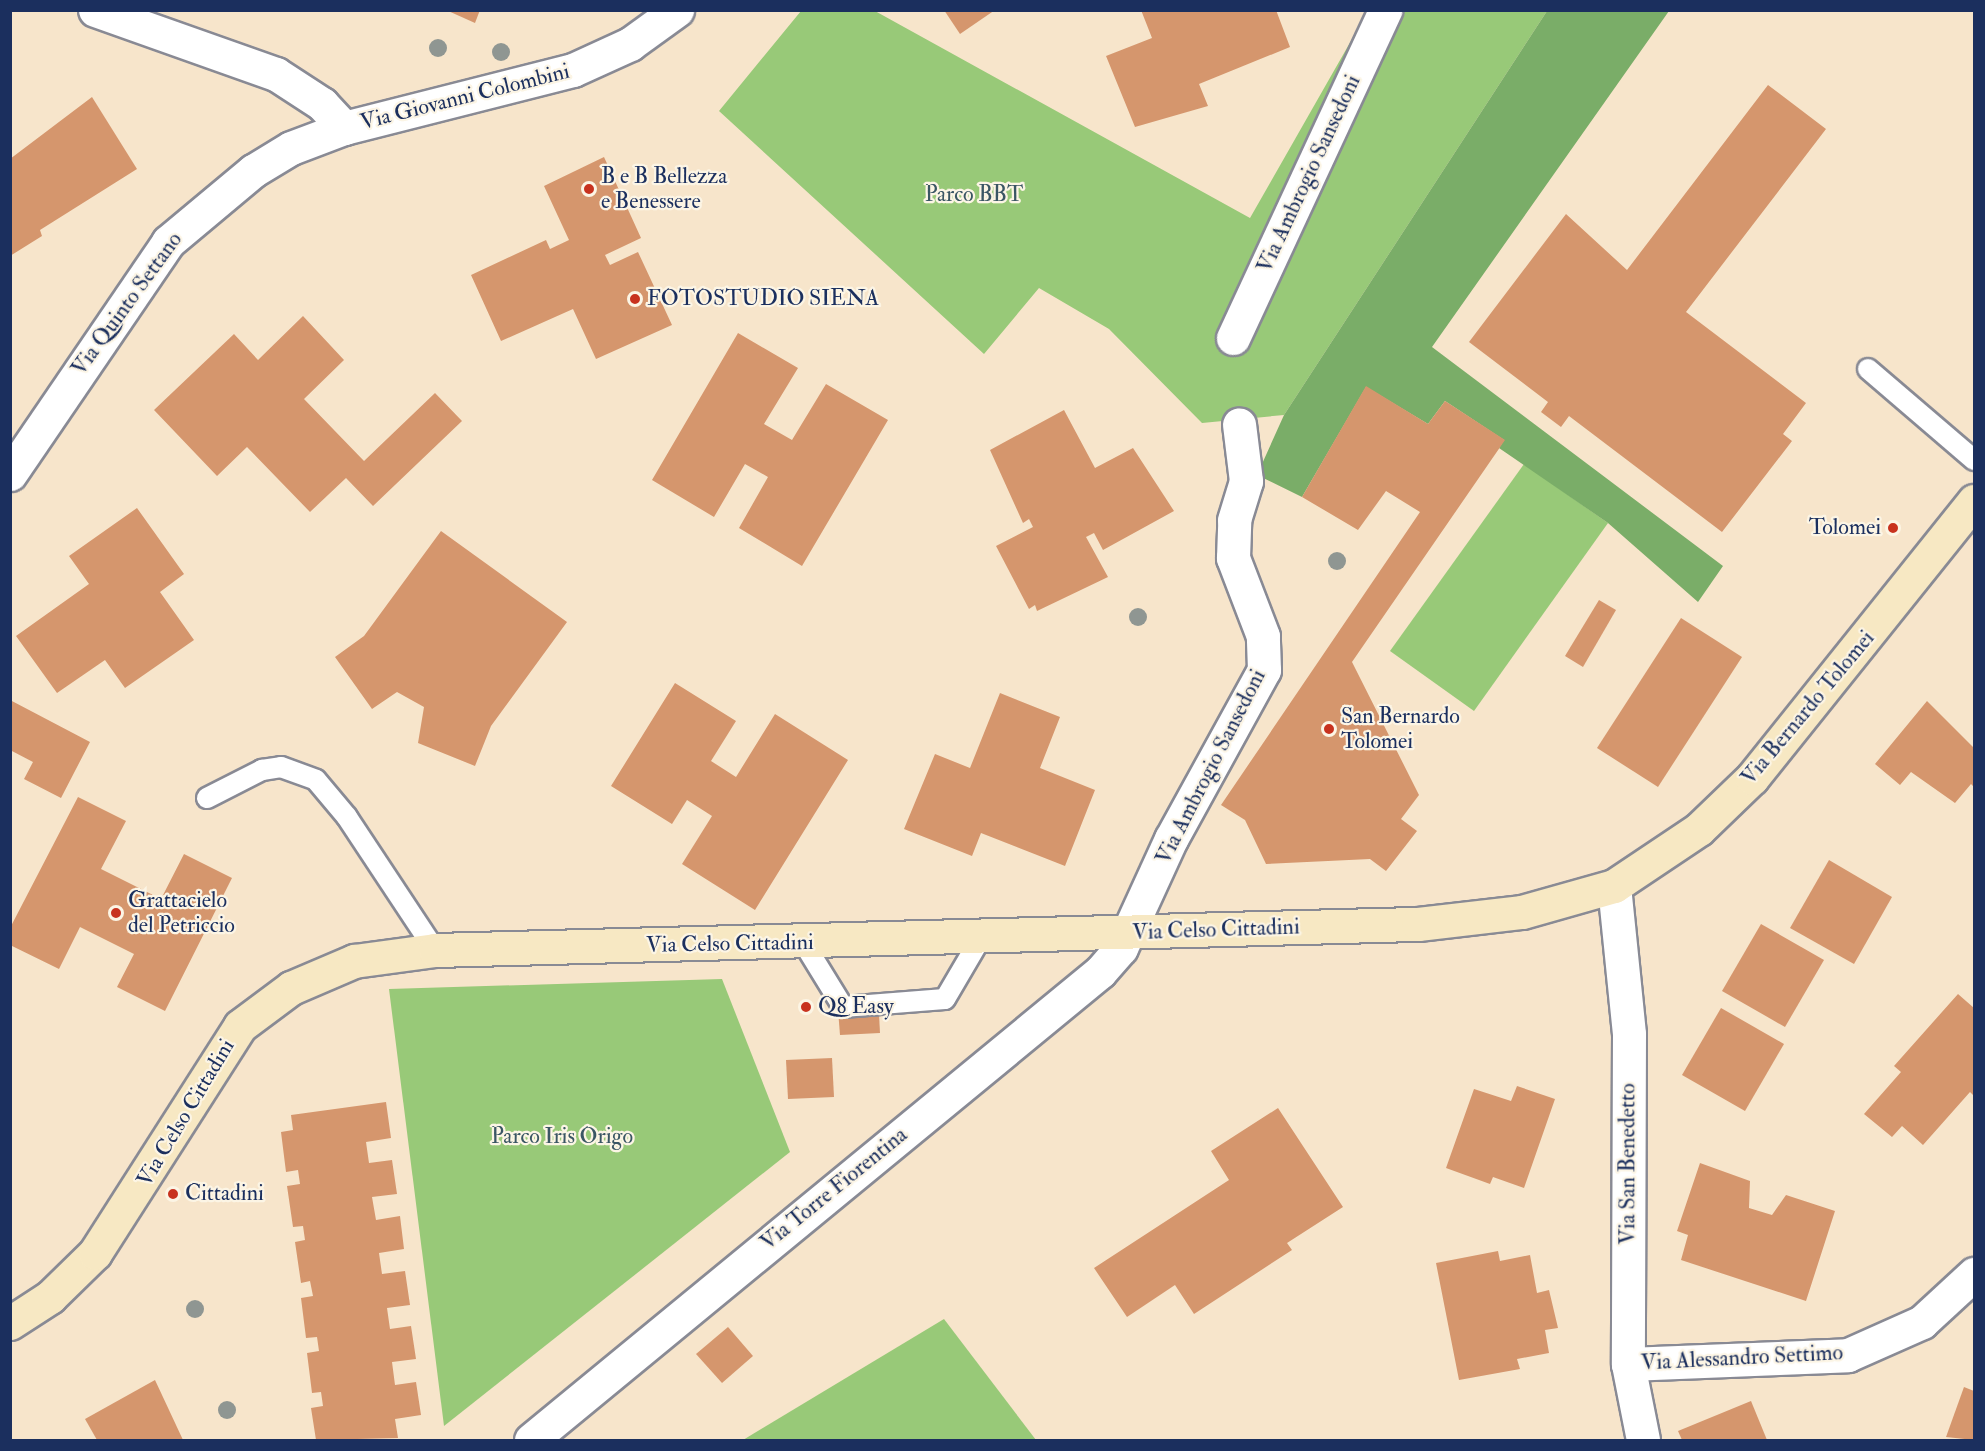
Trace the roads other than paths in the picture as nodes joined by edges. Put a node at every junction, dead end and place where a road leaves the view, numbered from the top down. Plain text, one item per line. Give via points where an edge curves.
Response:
1 (95, 10) edge
2 (677, 10) edge
3 (1385, 10) edge
4 (344, 128) junction
5 (1233, 338) dead end
6 (1868, 369) dead end
7 (1239, 424) dead end
8 (1974, 460) edge
9 (10, 474) edge
10 (1974, 501) edge
11 (207, 798) dead end
12 (1614, 886) junction
13 (1130, 933) junction
14 (982, 936) junction
15 (803, 942) junction
16 (435, 950) junction
17 (1974, 1274) edge
18 (10, 1323) edge
19 (1628, 1364) junction
20 (536, 1437) edge
21 (1643, 1440) edge

1 - 4 street via 276,74 322,104
2 - 4 street, Via Giovanni Colombini via 630,45 573,70
3 - 5 street, Via Ambrogio Sansedoni
4 - 9 street, Via Quinto Settano via 275,156 187,221 143,275
6 - 8 lane
7 - 13 street, Via Ambrogio Sansedoni via 1246,481 1233,535 1235,566 1265,644 1264,670 1171,839
10 - 12 street, Via Bernardo Tolomei via 1752,778 1699,829
11 - 16 lane via 262,770 282,767 316,780 347,816
12 - 13 street, Via Celso Cittadini via 1532,910 1451,922
12 - 19 street, Via San Benedetto via 1629,1034
13 - 14 street, Via Celso Cittadini
13 - 20 street, Via Torre Fiorentina via 1100,972
14 - 15 street, Via Celso Cittadini
14 - 15 lane via 945,999 843,1007
15 - 16 street, Via Celso Cittadini
16 - 18 street, Via Celso Cittadini via 354,961 315,975 240,1026 95,1253 50,1297
17 - 19 street, Via Alessandro Settimo via 1922,1322 1848,1355
19 - 21 street, Via San Benedetto

